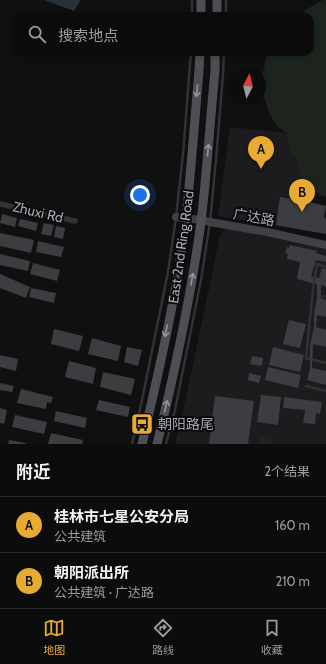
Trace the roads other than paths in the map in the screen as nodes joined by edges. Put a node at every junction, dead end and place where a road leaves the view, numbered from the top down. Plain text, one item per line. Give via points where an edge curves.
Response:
1 (192, 0) edge
2 (201, 0) edge
3 (217, 0) edge
4 (226, 0) edge
5 (192, 12) edge
6 (201, 12) edge
7 (217, 12) edge
8 (226, 12) edge
9 (191, 56) edge
10 (200, 56) edge
11 (216, 56) edge
12 (224, 56) edge
13 (0, 204) edge
14 (181, 218) junction
15 (75, 221) dead end
16 (205, 221) junction
17 (326, 244) edge
18 (326, 267) edge
19 (326, 363) edge
20 (306, 386) dead end
21 (326, 391) edge
22 (132, 444) edge
23 (142, 444) edge
24 (157, 444) edge
25 (166, 444) edge

1 - 5 lane
2 - 6 main road
3 - 7 main road
4 - 8 lane
9 - 14 lane
10 -> 14 main road, East 2nd Ring Road
16 -> 11 main road, East 2nd Ring Road
12 - 16 lane via 223,82
13 - 15 street, Zhuxi Rd
14 - 16 street, 广达路
14 - 22 lane
14 -> 23 main road, East 2nd Ring Road via 178,273
16 - 17 street, 广达路
24 -> 16 main road, East 2nd Ring Road
16 - 25 lane via 202,280
18 - 19 lane via 317,264 306,358
20 - 21 lane

